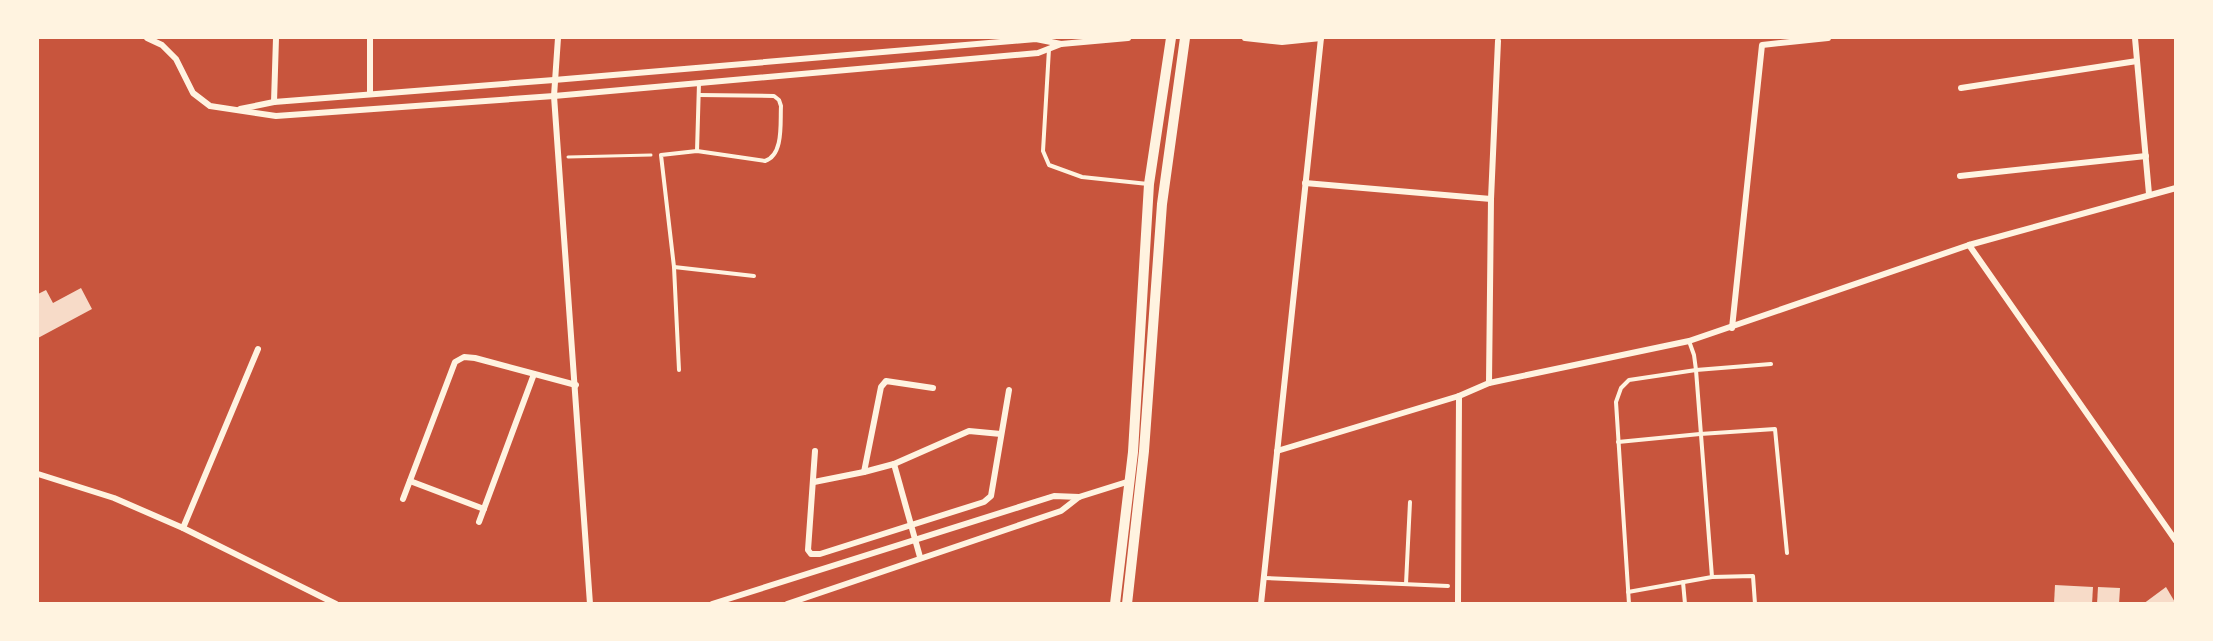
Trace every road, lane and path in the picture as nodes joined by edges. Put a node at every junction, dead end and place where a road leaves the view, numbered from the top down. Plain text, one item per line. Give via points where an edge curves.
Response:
1 (147, 38) edge
2 (276, 38) edge
3 (370, 38) edge
4 (558, 38) edge
5 (976, 38) edge
6 (1128, 38) edge
7 (1171, 38) edge
8 (1185, 38) edge
9 (1245, 38) edge
10 (1321, 38) edge
11 (1828, 38) edge
12 (2134, 38) edge
13 (1498, 41) dead end
14 (1061, 44) junction
15 (976, 45) junction
16 (1049, 49) junction
17 (2137, 61) junction
18 (554, 80) junction
19 (699, 82) junction
20 (1961, 88) dead end
21 (370, 94) junction
22 (699, 95) junction
23 (554, 96) junction
24 (274, 102) junction
25 (237, 110) junction
26 (697, 151) junction
27 (661, 155) junction
28 (2146, 156) junction
29 (560, 158) junction
30 (1960, 176) dead end
31 (1305, 183) junction
32 (1149, 184) junction
33 (2175, 188) edge
34 (2149, 194) junction
35 (1491, 199) junction
36 (1969, 245) junction
37 (674, 267) junction
38 (754, 276) dead end
39 (1732, 327) junction
40 (1689, 342) junction
41 (258, 349) dead end
42 (1772, 364) dead end
43 (679, 370) dead end
44 (1696, 370) junction
45 (534, 374) junction
46 (1490, 383) junction
47 (576, 385) junction
48 (933, 388) dead end
49 (1009, 390) dead end
50 (1459, 396) junction
51 (1001, 434) junction
52 (1700, 434) junction
53 (1618, 442) junction
54 (815, 451) dead end
55 (1276, 451) junction
56 (894, 464) junction
57 (864, 472) junction
58 (38, 474) edge
59 (1141, 478) junction
60 (410, 481) junction
61 (1129, 481) junction
62 (814, 482) junction
63 (1079, 497) junction
64 (404, 499) dead end
65 (1410, 502) dead end
66 (484, 509) junction
67 (479, 522) dead end
68 (912, 525) junction
69 (183, 528) junction
70 (916, 539) junction
71 (2175, 541) edge
72 (1787, 553) dead end
73 (921, 557) junction
74 (1712, 577) junction
75 (1263, 578) junction
76 (1683, 582) junction
77 (1406, 584) junction
78 (1448, 586) dead end
79 (1628, 591) junction
80 (795, 602) edge
81 (336, 603) edge
82 (590, 603) edge
83 (712, 603) edge
84 (787, 603) edge
85 (1115, 603) edge
86 (1127, 603) edge
87 (1261, 603) edge
88 (1458, 603) edge
89 (1629, 603) edge
90 (1685, 603) edge
91 (1755, 603) edge

1 - 25 street via 162,45 176,60 193,93 210,106
2 - 24 street
3 - 21 street
4 - 18 street
5 - 15 lane
6 - 14 street
7 - 32 street
8 - 59 street via 1162,204
9 - 10 street via 1282,42
10 - 31 street
11 - 39 street via 1762,45
12 - 17 street
13 - 35 street
14 - 15 street via 1036,39
14 - 16 street
15 - 18 street
16 - 19 street
16 - 32 lane via 1043,151 1049,165 1083,177
17 - 20 street
17 - 28 street
18 - 21 street
18 - 23 street
19 - 22 lane
19 - 23 street
21 - 24 street
22 - 26 lane
22 - 26 lane via 774,96 781,106 777,150 770,160
23 - 25 street via 276,116
23 - 29 street
24 - 25 street
26 - 27 lane
27 - 29 path
27 - 37 lane
28 - 30 street
28 - 34 street
29 - 47 street
31 - 35 street
31 - 55 street
32 - 61 street
33 - 34 street
34 - 36 street
35 - 46 street
36 - 39 street
36 - 71 street
37 - 38 lane
37 - 43 lane
39 - 40 street
40 - 44 lane
40 - 46 street
41 - 69 street
42 - 44 lane
44 - 52 lane
44 - 53 lane via 1629,380 1616,402
45 - 47 street
45 - 60 street via 475,358 464,357 455,363
45 - 66 street
46 - 50 street
47 - 82 street
48 - 57 street via 886,381 881,387
49 - 51 street
50 - 55 street
50 - 88 street
51 - 56 street via 969,431
51 - 68 street via 991,496 984,502
52 - 53 lane
52 - 72 lane via 1775,429
52 - 74 lane
53 - 79 lane
54 - 62 street
55 - 75 street
56 - 57 street
56 - 68 street
57 - 62 street
58 - 69 street via 114,498
59 - 61 street
59 - 86 street
60 - 64 street
60 - 66 street
61 - 63 street
61 - 85 street
62 - 68 street via 808,550 811,554
63 - 70 street via 1054,496
63 - 73 street via 1061,511
65 - 77 lane
66 - 67 street
68 - 70 street
69 - 81 street
70 - 73 street
70 - 83 street
73 - 80 street
74 - 76 lane
74 - 91 lane via 1753,576
75 - 77 lane
75 - 87 street
76 - 79 lane
76 - 90 lane
77 - 78 lane
79 - 89 lane
80 - 84 street

